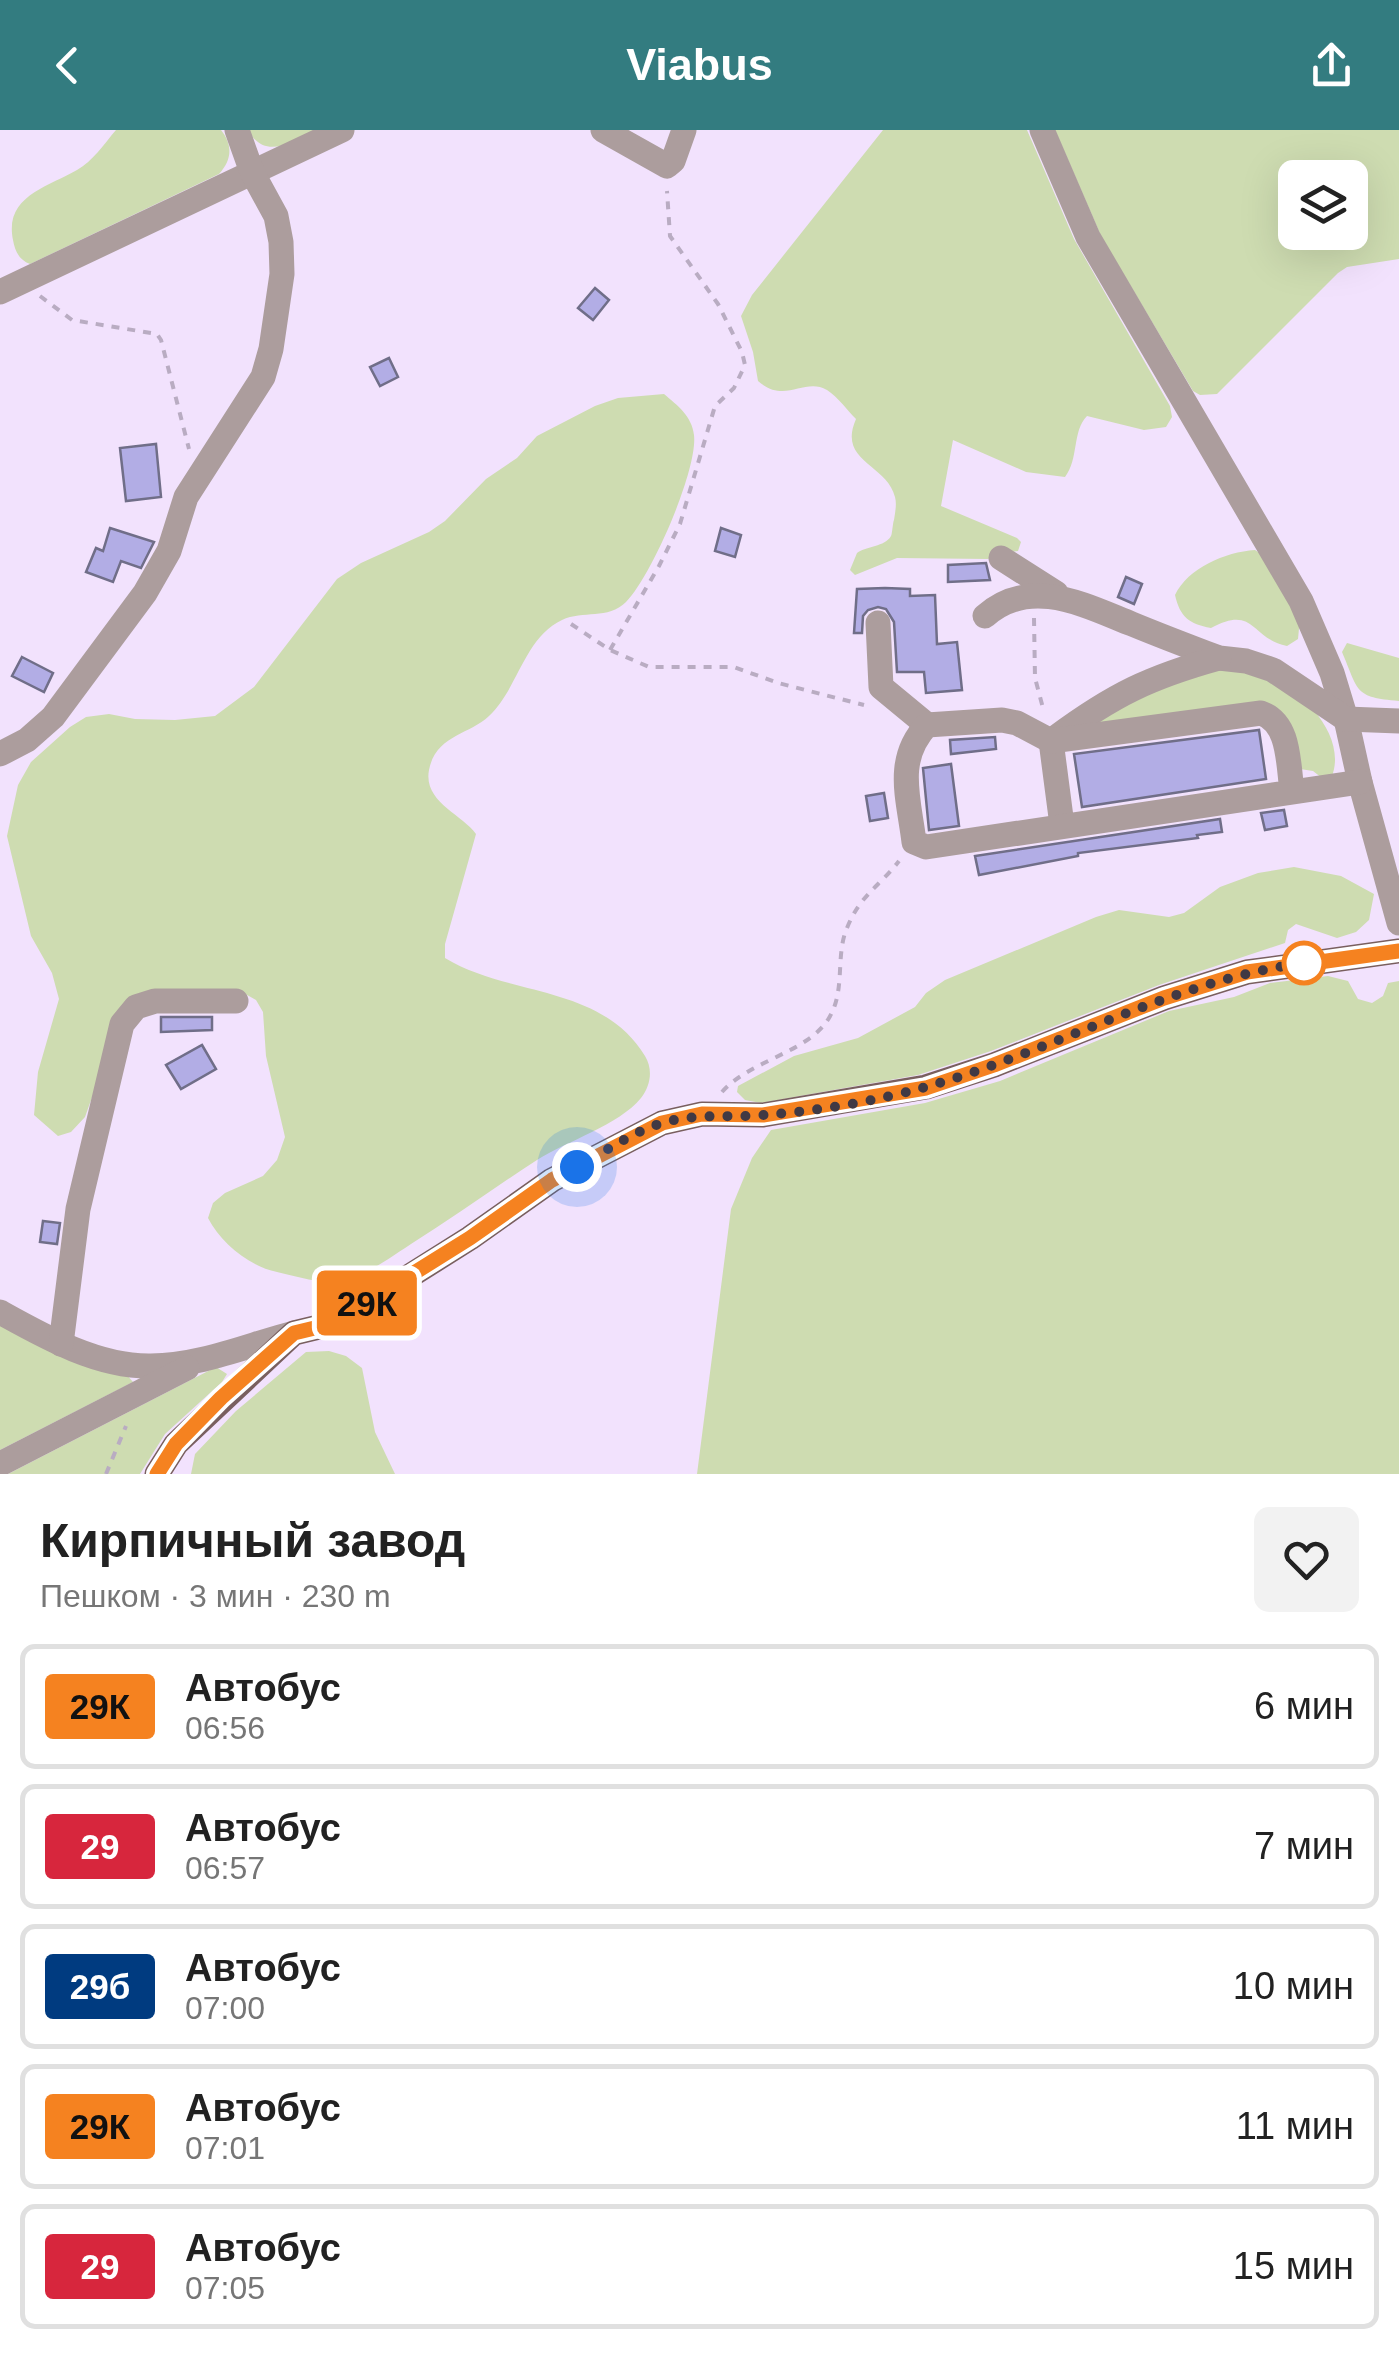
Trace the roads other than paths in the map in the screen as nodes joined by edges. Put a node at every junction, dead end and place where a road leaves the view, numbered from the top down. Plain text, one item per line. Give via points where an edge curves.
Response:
1 (237, 130) edge
2 (342, 130) edge
3 (603, 130) edge
4 (684, 130) edge
5 (1042, 130) edge
6 (252, 172) junction
7 (12, 286) edge
8 (1000, 558) dead end
9 (1065, 598) junction
10 (986, 616) dead end
11 (878, 623) dead end
12 (1219, 658) junction
13 (1346, 719) junction
14 (1399, 721) edge
15 (927, 725) junction
16 (1051, 741) junction
17 (0, 754) edge
18 (1360, 782) junction
19 (1292, 790) junction
20 (1062, 825) junction
21 (1399, 923) edge
22 (1399, 951) edge
23 (236, 1001) dead end
24 (0, 1312) edge
25 (294, 1333) junction
26 (61, 1344) junction
27 (204, 1359) junction
28 (0, 1464) edge
29 (156, 1474) edge

1 - 6 street
2 - 6 street
3 - 4 street via 667,166
5 - 13 street via 1088,237 1301,601
6 - 7 street
6 - 17 street via 282,242 263,377 186,497 152,583 52,717
8 - 9 street
9 - 10 street via 1034,596
9 - 12 street
11 - 15 street via 881,687
12 - 13 street via 1273,670
12 - 16 street via 1125,690
13 - 14 street
13 - 18 street
15 - 16 street via 1002,720
15 - 20 street via 913,740 905,766 914,842 926,847
16 - 19 street via 1261,713 1281,726
16 - 20 street
18 - 19 street
18 - 21 street
19 - 20 street
22 - 25 main road via 1247,972 926,1088 763,1115 702,1114 662,1123 552,1180 350,1313
23 - 26 street via 155,1001 136,1007 122,1024 78,1209
24 - 26 street
25 - 27 street
25 - 29 main road via 187,1432
26 - 27 street via 150,1366
27 - 28 street

